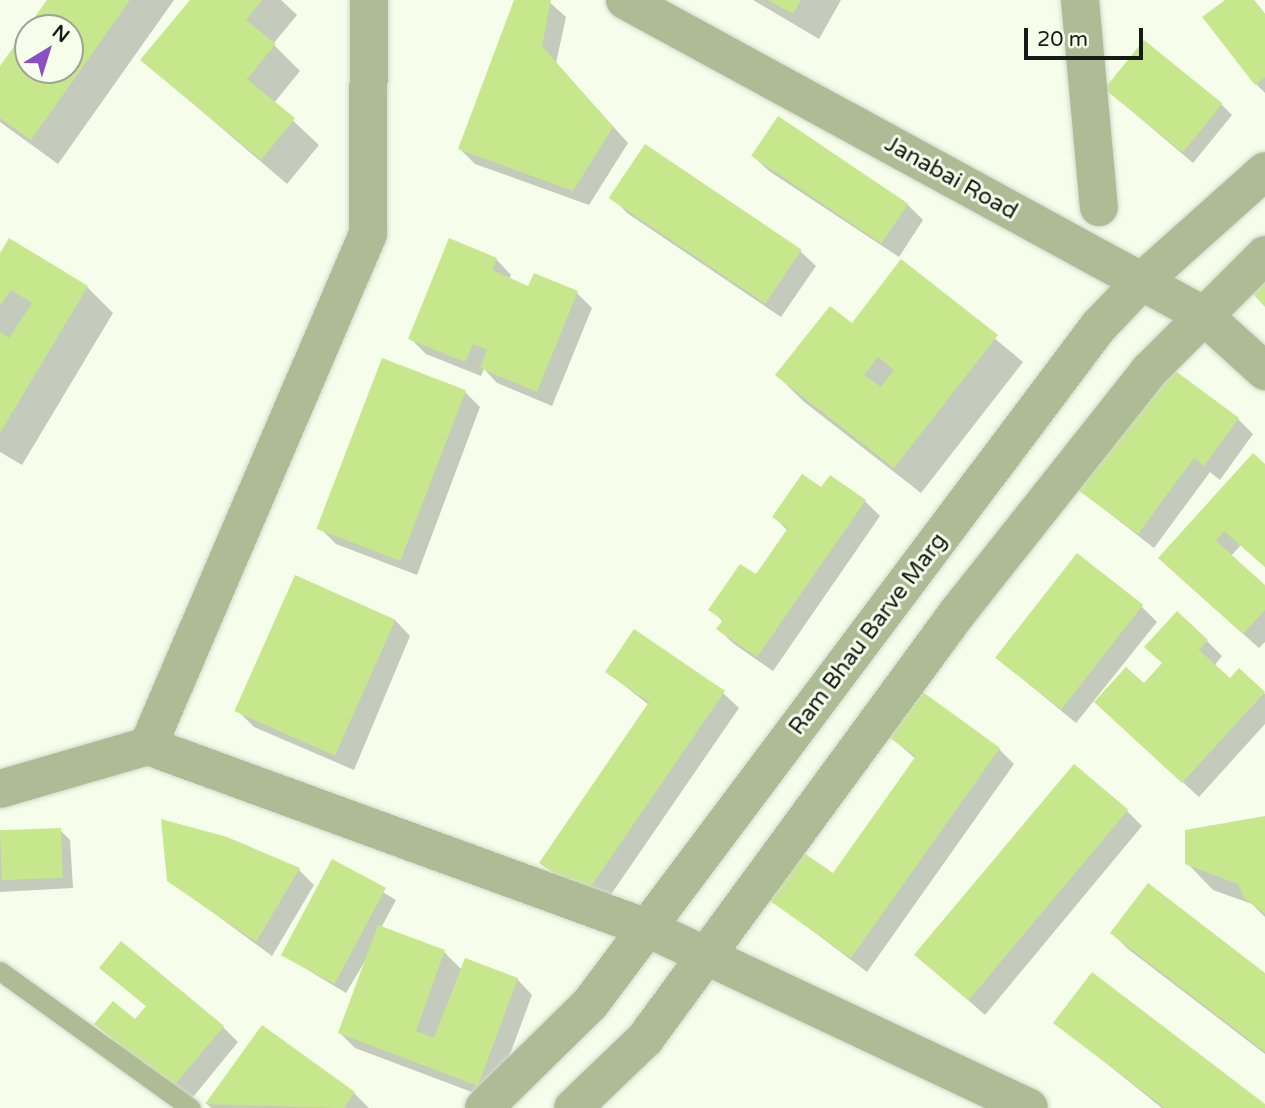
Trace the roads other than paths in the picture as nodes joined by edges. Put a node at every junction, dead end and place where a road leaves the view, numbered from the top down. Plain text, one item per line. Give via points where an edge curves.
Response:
1 (369, 0) edge
2 (625, 0) edge
3 (1080, 0) edge
4 (1265, 171) edge
5 (1099, 207) dead end
6 (1265, 255) edge
7 (1141, 282) junction
8 (1203, 315) junction
9 (1265, 371) edge
10 (148, 746) junction
11 (0, 789) edge
12 (647, 928) junction
13 (707, 953) junction
14 (0, 971) edge
15 (191, 1108) edge
16 (484, 1108) edge
17 (573, 1108) edge
18 (1029, 1108) edge

1 - 10 street via 368,234
2 - 7 street, Janabai Road
3 - 5 street
4 - 7 street, Ram Bhau Barve Marg
6 - 8 street
7 - 8 street, Janabai Road
7 - 12 street, Ram Bhau Barve Marg via 1098,327
8 - 9 street, Janabai Road
8 - 13 street via 1149,371 958,612
10 - 11 street
10 - 12 street
12 - 13 street
12 - 16 street, Ram Bhau Barve Marg via 590,1004
13 - 17 street via 645,1039
13 - 18 street
14 - 15 lane

